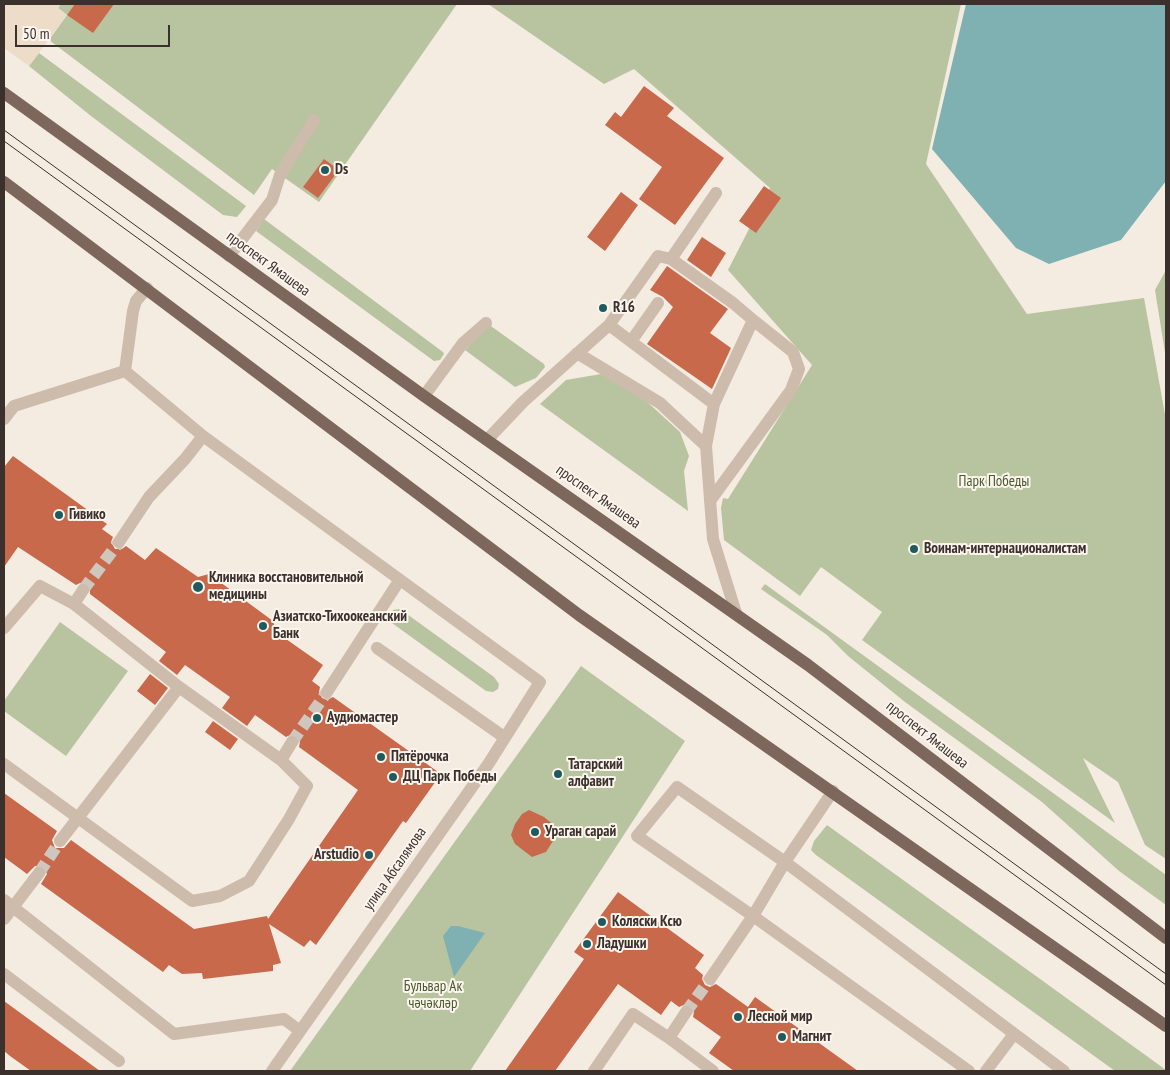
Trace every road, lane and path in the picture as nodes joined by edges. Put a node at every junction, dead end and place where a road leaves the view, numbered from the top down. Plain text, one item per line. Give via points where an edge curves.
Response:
1 (4, 93) edge
2 (314, 120) dead end
3 (4, 182) edge
4 (716, 193) dead end
5 (229, 256) junction
6 (671, 259) junction
7 (147, 288) junction
8 (658, 303) dead end
9 (753, 320) junction
10 (486, 323) dead end
11 (609, 325) junction
12 (632, 340) junction
13 (577, 353) junction
14 (125, 371) junction
15 (424, 396) junction
16 (714, 404) junction
17 (4, 419) edge
18 (203, 436) junction
19 (487, 440) junction
20 (706, 446) junction
21 (710, 501) junction
22 (119, 542) tunnel mouth
23 (399, 581) junction
24 (84, 590) tunnel mouth
25 (74, 604) junction
26 (736, 613) junction
27 (4, 628) edge
28 (378, 648) dead end
29 (179, 687) junction
30 (327, 692) tunnel mouth
31 (504, 737) junction
32 (292, 742) tunnel mouth
33 (280, 760) junction
34 (4, 764) edge
35 (833, 791) junction
36 (78, 818) junction
37 (60, 840) tunnel mouth
38 (785, 862) junction
39 (39, 873) tunnel mouth
40 (8, 903) edge
41 (753, 916) junction
42 (4, 919) edge
43 (1166, 938) edge
44 (4, 974) edge
45 (710, 980) tunnel mouth
46 (686, 1012) tunnel mouth
47 (1166, 1026) edge
48 (300, 1031) junction
49 (1014, 1034) junction
50 (669, 1038) junction
51 (119, 1061) dead end
52 (272, 1071) edge
53 (594, 1071) edge
54 (713, 1071) edge
55 (969, 1071) edge
56 (986, 1071) edge
57 (1064, 1071) edge

1 - 5 main road, проспект Ямашева
2 - 5 street via 280,175 272,200
3 - 7 main road
4 - 6 street
5 - 15 main road, проспект Ямашева
6 - 9 street
6 - 11 street via 658,256
7 - 14 street via 132,311
7 - 35 main road via 580,615
8 - 12 street
9 - 16 street
9 - 21 street via 793,352 799,369 791,390
10 - 15 street via 463,343
11 - 12 street
11 - 13 street
12 - 16 street
13 - 19 street
13 - 20 street via 660,403
14 - 17 street via 14,406
14 - 18 street
15 - 19 main road, проспект Ямашева
16 - 20 street
18 - 22 street via 150,497
18 - 23 street
19 - 26 main road, проспект Ямашева
20 - 21 street
21 - 26 street via 713,539
23 - 30 street
23 - 31 street, улица Абсалямова via 540,682
24 - 25 street
25 - 27 street via 40,586
25 - 29 street
26 - 43 main road, проспект Ямашева via 852,697
28 - 31 street
29 - 33 street
29 - 36 street
31 - 48 street, улица Абсалямова
32 - 33 street
33 - 36 street via 307,786 250,881 220,896 192,900
34 - 36 street
35 - 38 street
35 - 47 main road
36 - 37 street
38 - 41 street
38 - 41 street via 677,787 637,836
38 - 49 street
39 - 40 street
40 - 42 street
40 - 48 street via 174,1034 284,1019
41 - 45 street
41 - 55 street
44 - 51 street
46 - 50 street
48 - 52 street, улица Абсалямова
49 - 56 street
49 - 57 street
50 - 53 street via 633,1014
50 - 54 street

